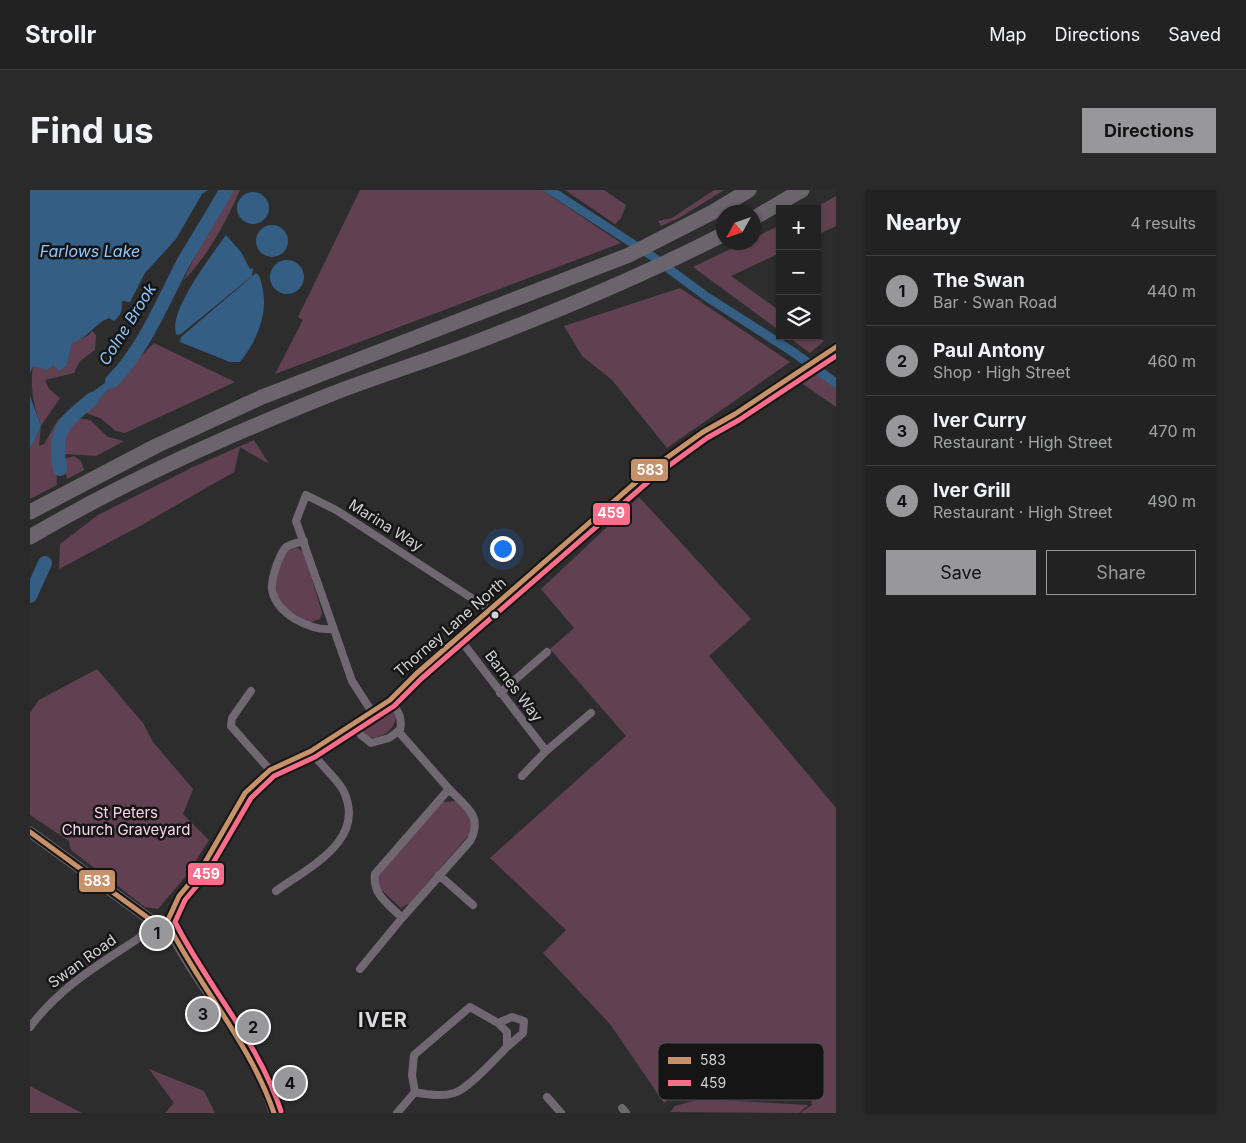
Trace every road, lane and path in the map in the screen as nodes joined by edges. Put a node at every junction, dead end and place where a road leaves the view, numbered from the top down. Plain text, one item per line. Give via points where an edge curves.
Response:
1 (749, 190) edge
2 (802, 190) edge
3 (761, 214) edge
4 (716, 238) edge
5 (836, 347) edge
6 (30, 512) edge
7 (30, 538) edge
8 (304, 541) junction
9 (490, 610) junction
10 (333, 629) junction
11 (459, 638) junction
12 (547, 652) dead end
13 (251, 691) dead end
14 (500, 693) junction
15 (390, 700) junction
16 (372, 712) junction
17 (591, 713) dead end
18 (354, 724) junction
19 (398, 731) junction
20 (311, 751) junction
21 (546, 751) junction
22 (270, 770) junction
23 (522, 776) dead end
24 (449, 789) junction
25 (30, 832) edge
26 (439, 875) junction
27 (276, 891) dead end
28 (474, 905) dead end
29 (402, 918) junction
30 (150, 919) junction
31 (167, 922) junction
32 (360, 969) dead end
33 (498, 1023) junction
34 (30, 1027) edge
35 (507, 1047) junction
36 (415, 1092) junction
37 (547, 1097) dead end
38 (274, 1113) edge
39 (397, 1113) edge
40 (561, 1113) edge

1 - 6 highway via 629,255 262,397 156,446
2 - 3 highway
4 - 7 highway via 653,269 475,342 330,395 189,454
5 - 9 street, Thorney Lane North via 651,469
8 - 9 street, Marina Way via 296,521 306,495 336,510
8 - 10 street
8 - 10 street via 288,545 283,550 273,577 274,595 286,611 303,623 318,630
9 - 11 street, Thorney Lane North
10 - 16 street via 352,681
11 - 14 street, Barnes Way
11 - 15 street, Thorney Lane North
12 - 14 street
13 - 22 street via 231,726
14 - 21 street, Barnes Way
15 - 16 street, Thorney Lane North
15 - 19 street via 399,712 401,722
16 - 18 street, Thorney Lane North
17 - 21 street
18 - 19 street via 361,735 372,742 389,738
18 - 20 street, Thorney Lane North
19 - 24 street
20 - 22 street, Thorney Lane North
20 - 27 street via 342,790 350,813 343,840
21 - 23 street
22 - 31 street, Thorney Lane North via 246,793 200,871 179,896
24 - 26 street via 474,815 476,823 470,841
24 - 29 street via 375,874 374,885 378,895
25 - 30 main road
26 - 28 street
26 - 29 street
29 - 32 street
30 - 31 main road via 155,923
30 - 34 street, Swan Road via 139,938 66,986
31 - 38 main road via 187,961 246,1046 269,1094
33 - 35 street via 507,1032
33 - 35 street via 512,1017 524,1021 523,1033
33 - 36 street via 470,1007 414,1055 412,1075
35 - 36 street via 456,1093 433,1096
36 - 39 street
37 - 40 street

